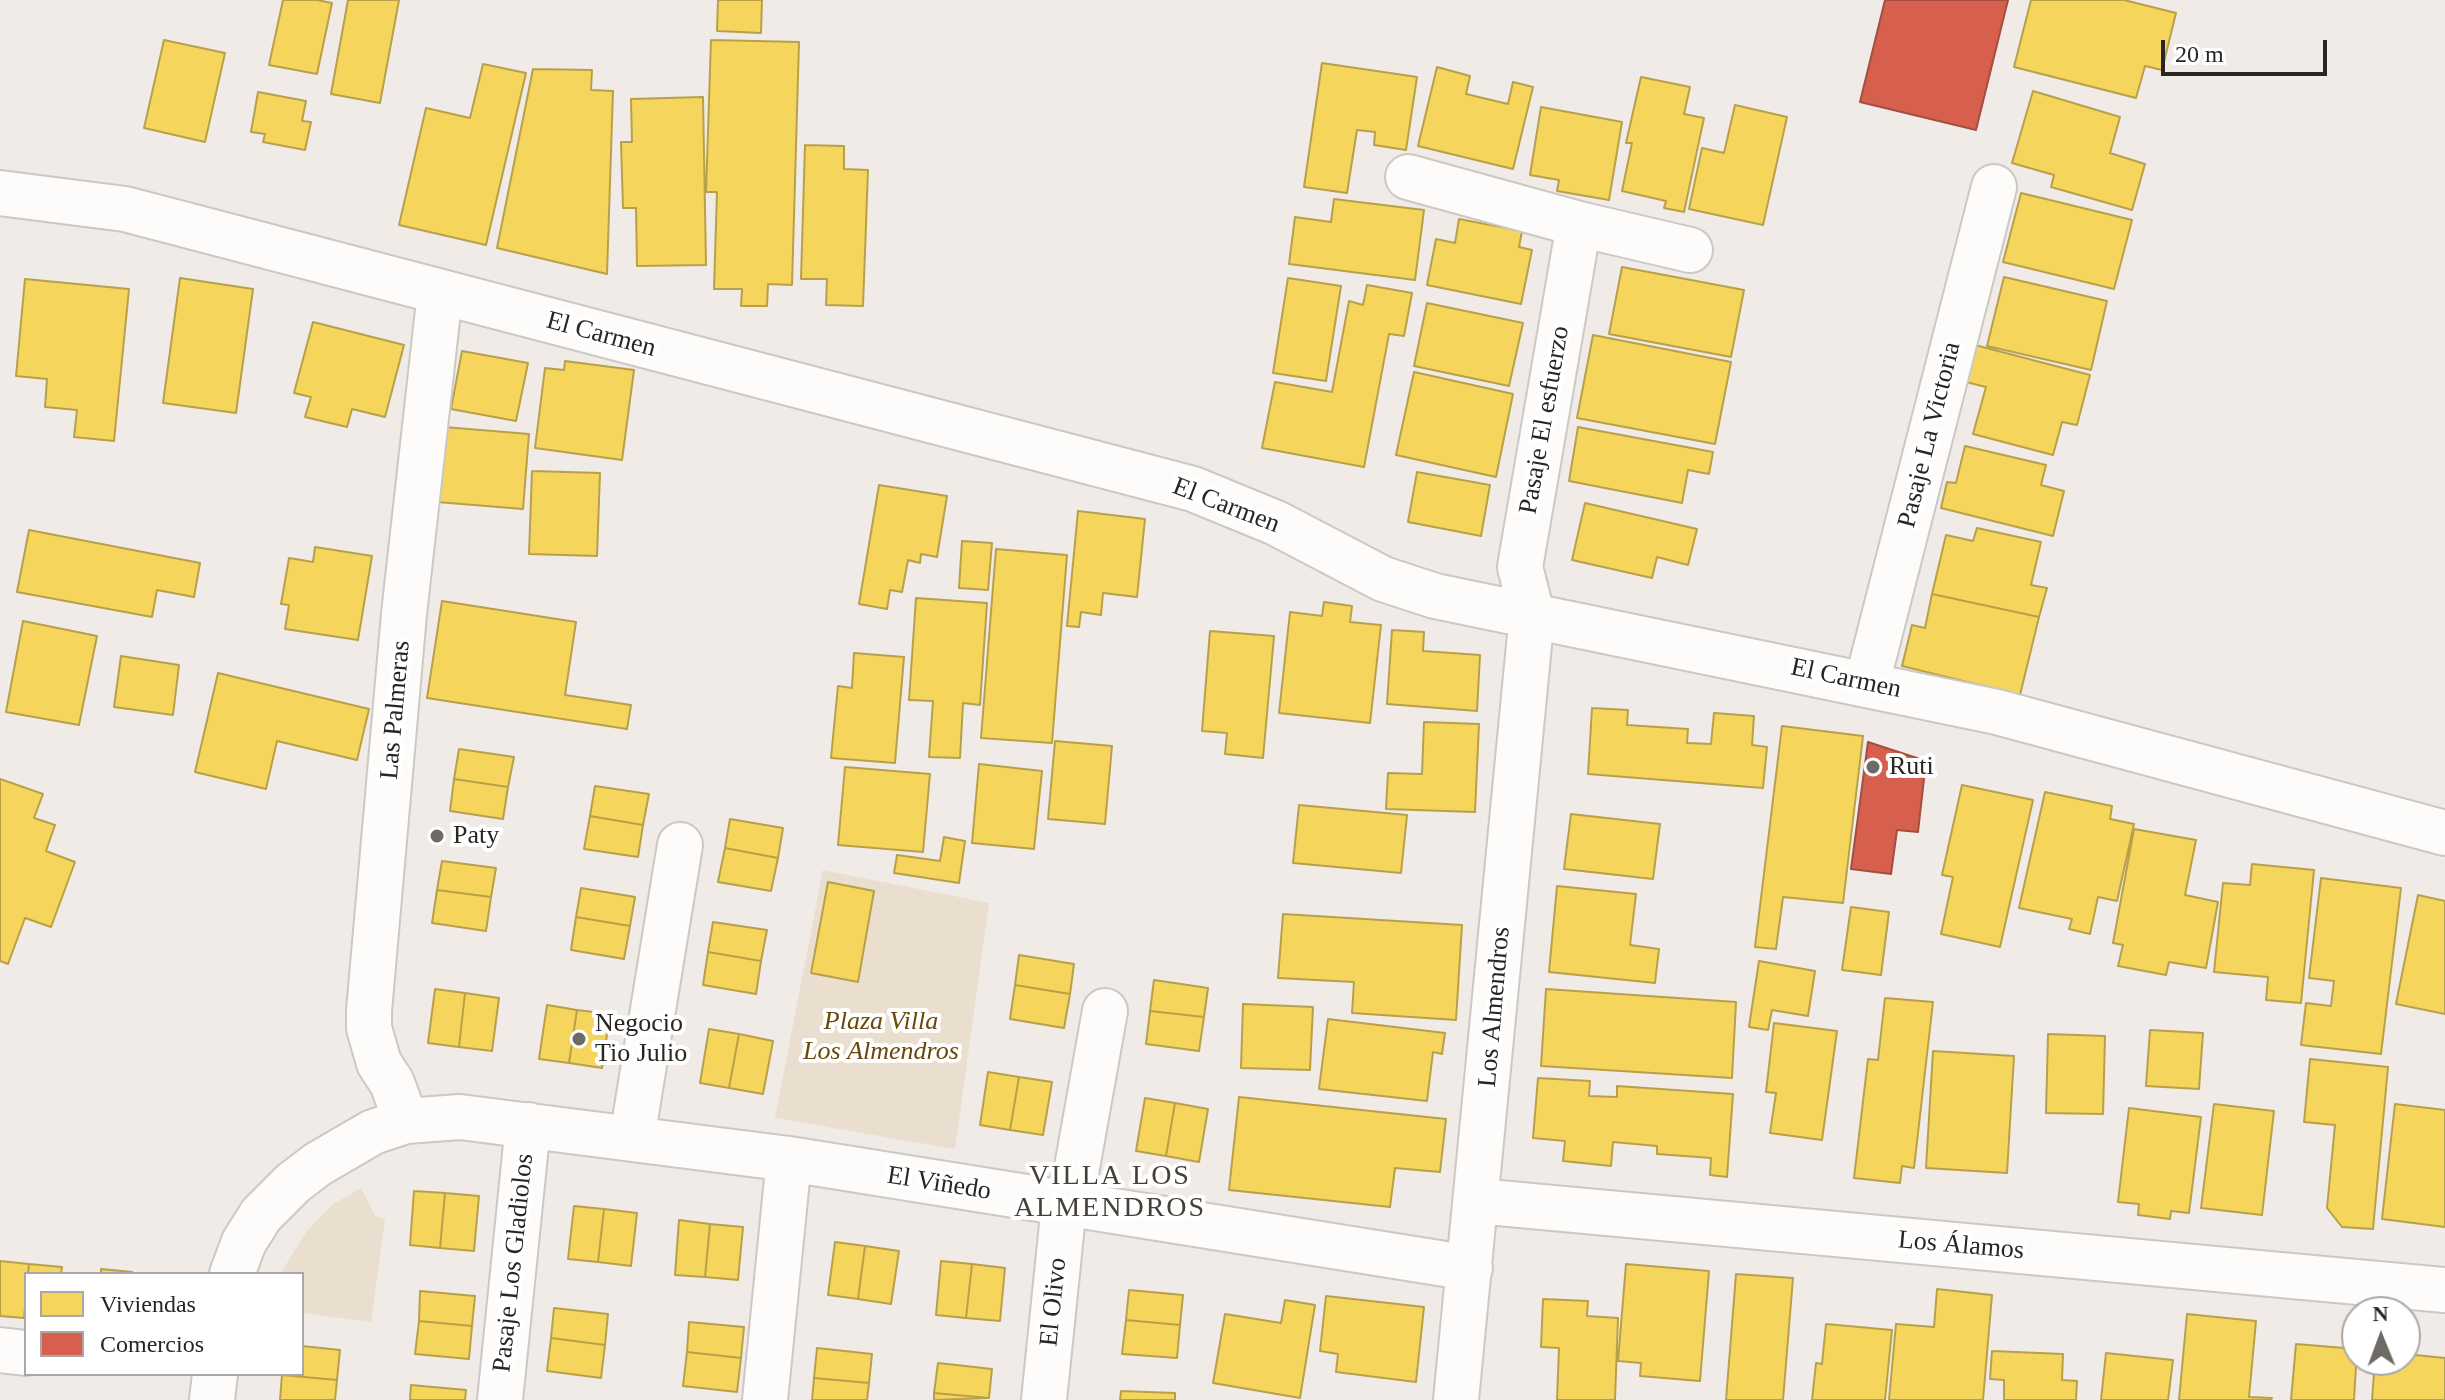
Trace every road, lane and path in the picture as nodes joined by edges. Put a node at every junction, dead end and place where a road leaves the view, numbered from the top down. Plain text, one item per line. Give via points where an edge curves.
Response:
1 (1408, 177) dead end
2 (1994, 187) dead end
3 (0, 193) edge
4 (1579, 224) junction
5 (1690, 250) dead end
6 (440, 293) junction
7 (1532, 614) junction
8 (1867, 683) junction
9 (2445, 833) edge
10 (680, 845) dead end
11 (1105, 1011) dead end
12 (406, 1121) junction
13 (528, 1125) junction
14 (632, 1138) junction
15 (789, 1159) junction
16 (1477, 1201) junction
17 (1064, 1205) junction
18 (1470, 1268) junction
19 (233, 1272) edge
20 (2445, 1290) edge
21 (0, 1350) edge
22 (24, 1353) edge
23 (214, 1376) edge
24 (212, 1400) edge
25 (500, 1400) edge
26 (765, 1400) edge
27 (1044, 1400) edge
28 (1456, 1400) edge

1 - 4 street
2 - 8 street, Pasaje La Victoria
3 - 6 street, El Carmen via 125,209
4 - 5 street
4 - 7 street, Pasaje El esfuerzo via 1520,567
6 - 7 street, El Carmen via 1193,489 1276,523 1383,579 1435,596
6 - 12 street, Las Palmeras via 404,614 369,1011 376,1054
7 - 8 street, El Carmen
7 - 16 street, Los Almendros
8 - 9 street, El Carmen via 1997,712
10 - 14 street
11 - 17 street, El Olivo via 1076,1173
12 - 13 street, El Viñedo via 460,1117
12 - 19 street, El Viñedo via 343,1148 293,1183 252,1228
13 - 14 street, El Viñedo
13 - 25 street, Pasaje Los Gladiolos
14 - 15 street, El Viñedo
15 - 17 street, El Viñedo
15 - 26 street
16 - 18 street, Los Almendros
16 - 20 street, Los Álamos
17 - 18 street, El Viñedo
17 - 27 street, El Olivo
18 - 28 street, Los Almendros
21 - 22 street
23 - 24 street

